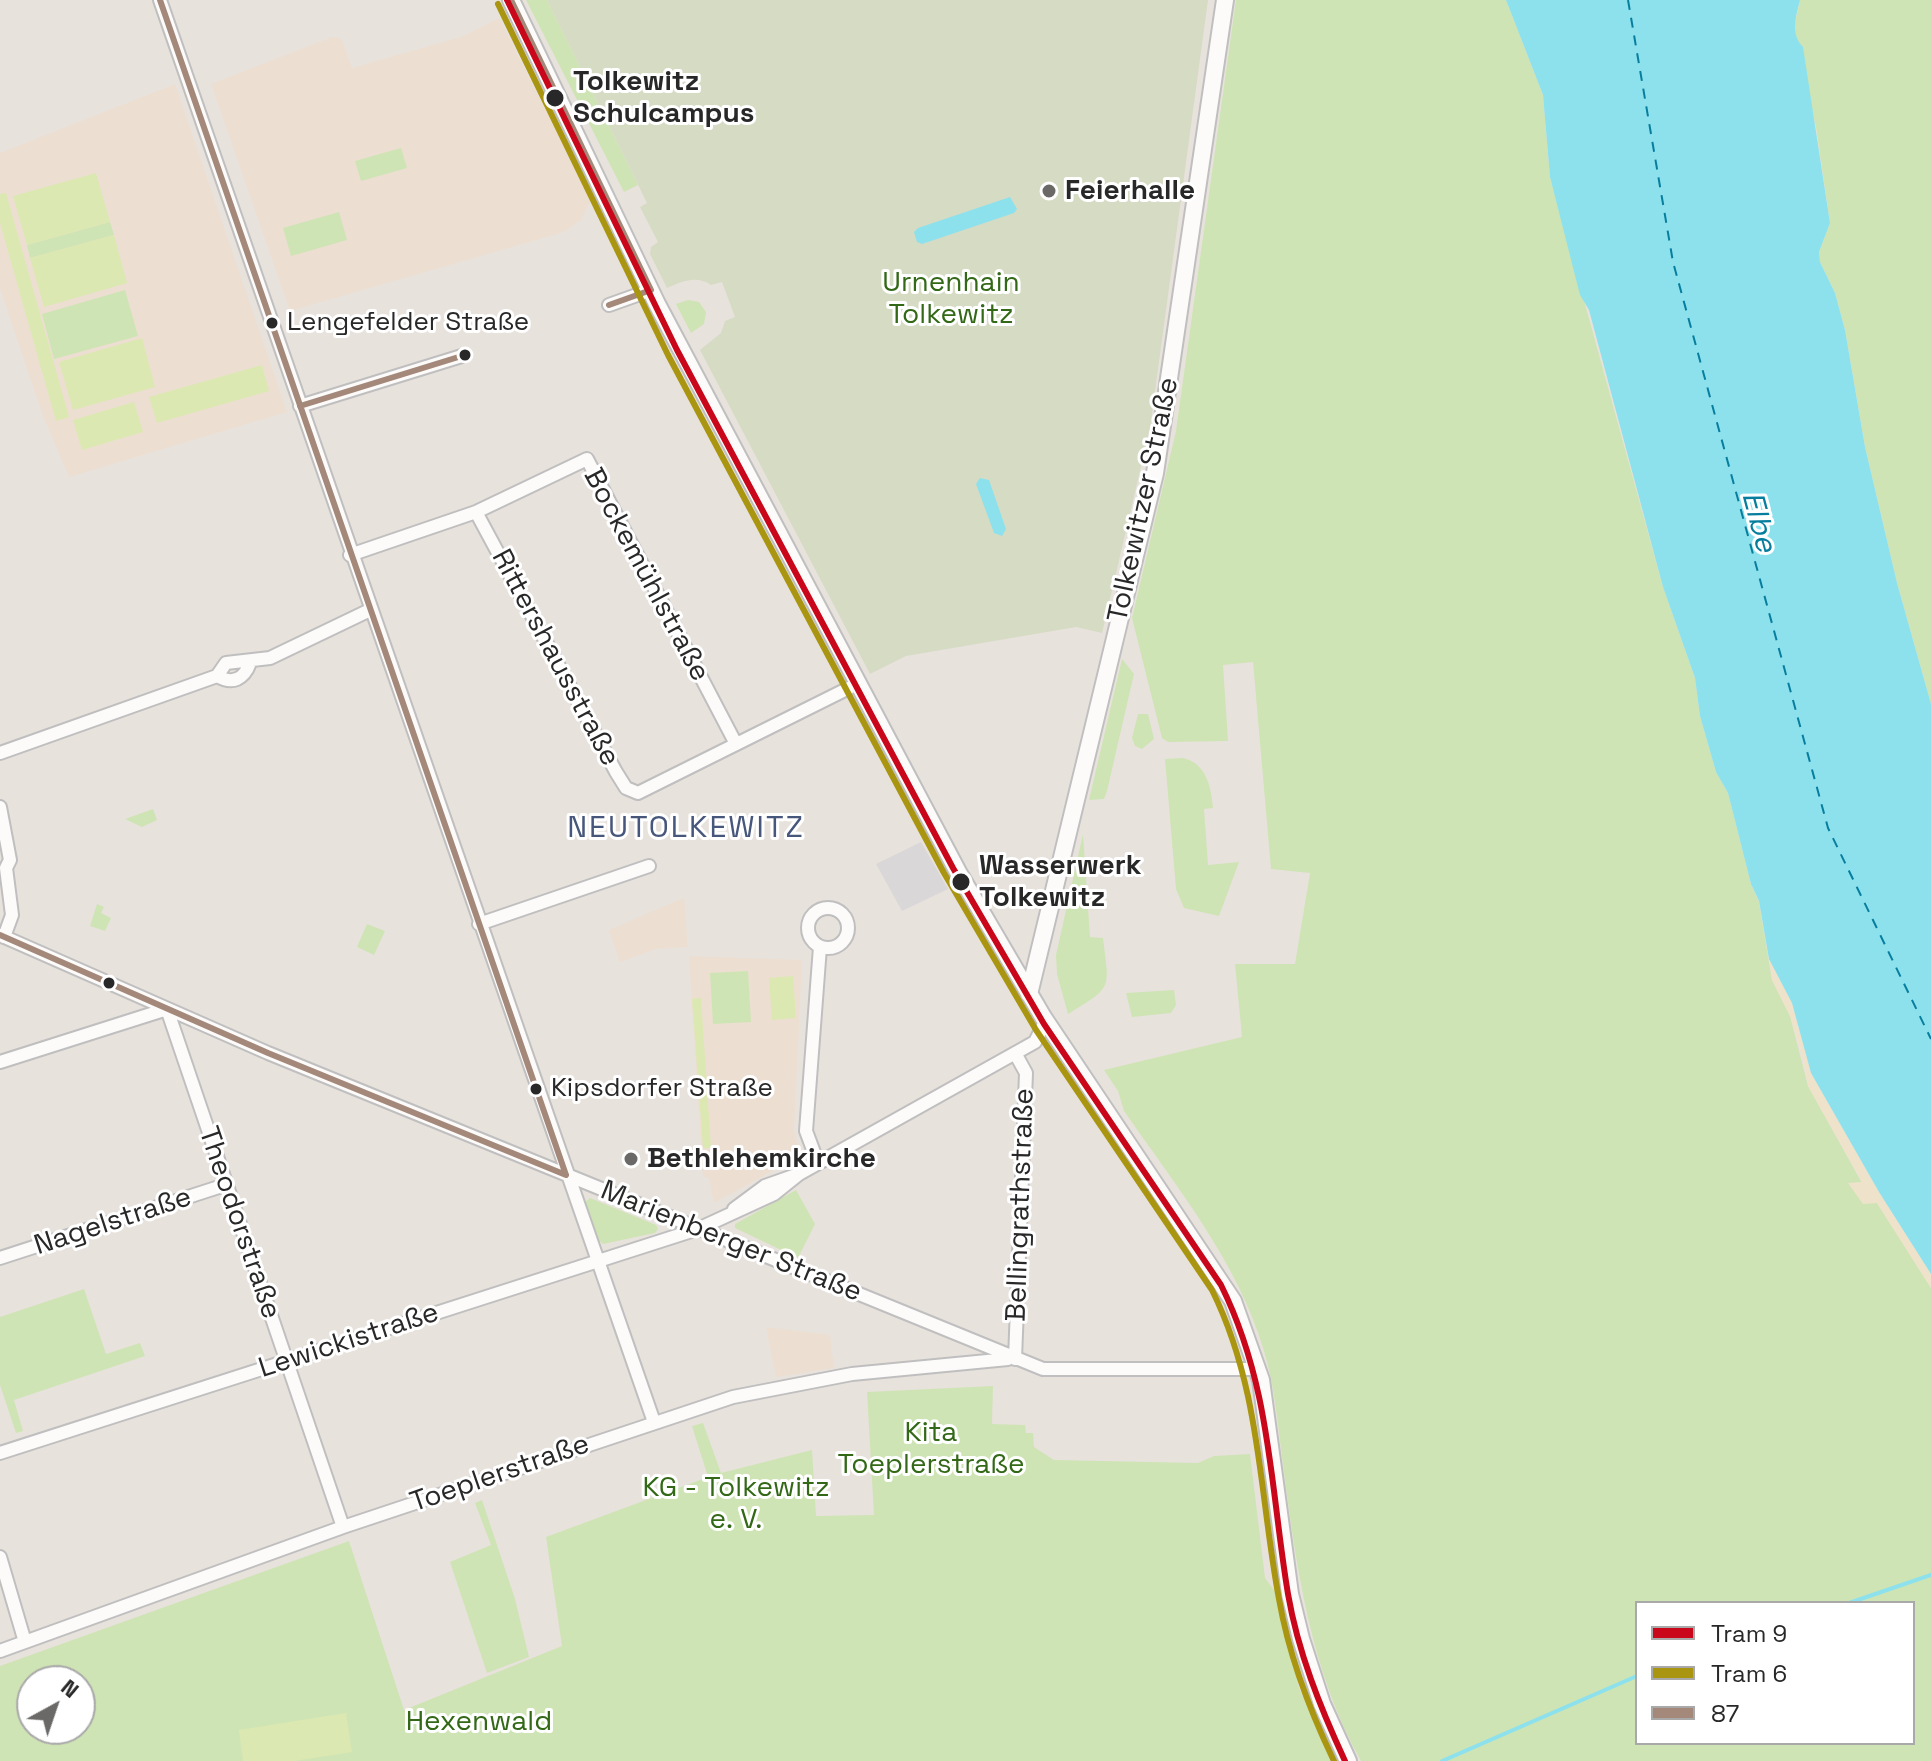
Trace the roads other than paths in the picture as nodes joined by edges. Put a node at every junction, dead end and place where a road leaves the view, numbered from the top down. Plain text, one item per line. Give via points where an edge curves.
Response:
1 (160, 0) edge
2 (511, 0) edge
3 (1225, 0) edge
4 (651, 290) junction
5 (609, 305) dead end
6 (465, 355) dead end
7 (300, 406) junction
8 (476, 512) junction
9 (350, 555) junction
10 (370, 610) junction
11 (250, 663) junction
12 (217, 676) junction
13 (857, 684) junction
14 (736, 744) junction
15 (0, 753) edge
16 (0, 807) edge
17 (1, 831) edge
18 (3, 865) edge
19 (649, 866) dead end
20 (479, 924) junction
21 (2, 936) edge
22 (820, 947) dead end
23 (1029, 994) junction
24 (167, 1009) junction
25 (1043, 1017) junction
26 (1015, 1053) junction
27 (0, 1062) edge
28 (818, 1163) junction
29 (566, 1175) junction
30 (225, 1185) junction
31 (698, 1229) junction
32 (0, 1258) edge
33 (596, 1262) junction
34 (1015, 1359) junction
35 (287, 1361) junction
36 (1258, 1369) junction
37 (654, 1422) junction
38 (0, 1453) edge
39 (343, 1527) junction
40 (0, 1557) edge
41 (25, 1642) junction
42 (0, 1651) edge
43 (1348, 1761) edge

1 - 7 street
2 - 4 main road
3 - 23 main road, Tolkewitzer Straße via 1155,473
4 - 5 street
4 - 13 main road
6 - 7 street
7 - 9 street
8 - 9 street, Bockemühlstraße
8 - 14 street, Rittershausstraße via 626,788 646,792
8 - 14 street, Bockemühlstraße via 587,459
9 - 10 street
10 - 11 street
10 - 20 street
11 - 12 street via 226,663
11 - 12 street via 239,679
12 - 15 street
13 - 14 street, Rittershausstraße
13 - 23 main road
16 - 17 street
17 - 18 street via 8,837 10,860
18 - 21 street via 12,915
19 - 20 street
20 - 29 street
21 - 24 street, Marienberger Straße
22 - 28 street via 806,1131
23 - 25 main road
24 - 27 street
24 - 29 street, Marienberger Straße
24 - 30 street, Theodorstraße
25 - 26 street, Lewickistraße via 1035,1042
25 - 36 main road via 1223,1284
26 - 28 street, Lewickistraße
26 - 34 street, Bellingrathstraße via 1026,1073
28 - 31 street, Lewickistraße via 774,1194
29 - 31 street, Marienberger Straße
29 - 33 street
30 - 32 street, Nagelstraße
30 - 35 street, Theodorstraße
31 - 33 street, Lewickistraße
31 - 34 street, Marienberger Straße
33 - 35 street, Lewickistraße
33 - 37 street
34 - 36 street, Marienberger Straße via 1043,1369
34 - 37 street, Toeplerstraße via 852,1374 744,1394
35 - 38 street, Lewickistraße
35 - 39 street, Theodorstraße
36 - 43 main road via 1295,1616 1318,1692
37 - 39 street, Toeplerstraße
39 - 41 street, Toeplerstraße
40 - 41 street
41 - 42 street, Toeplerstraße

